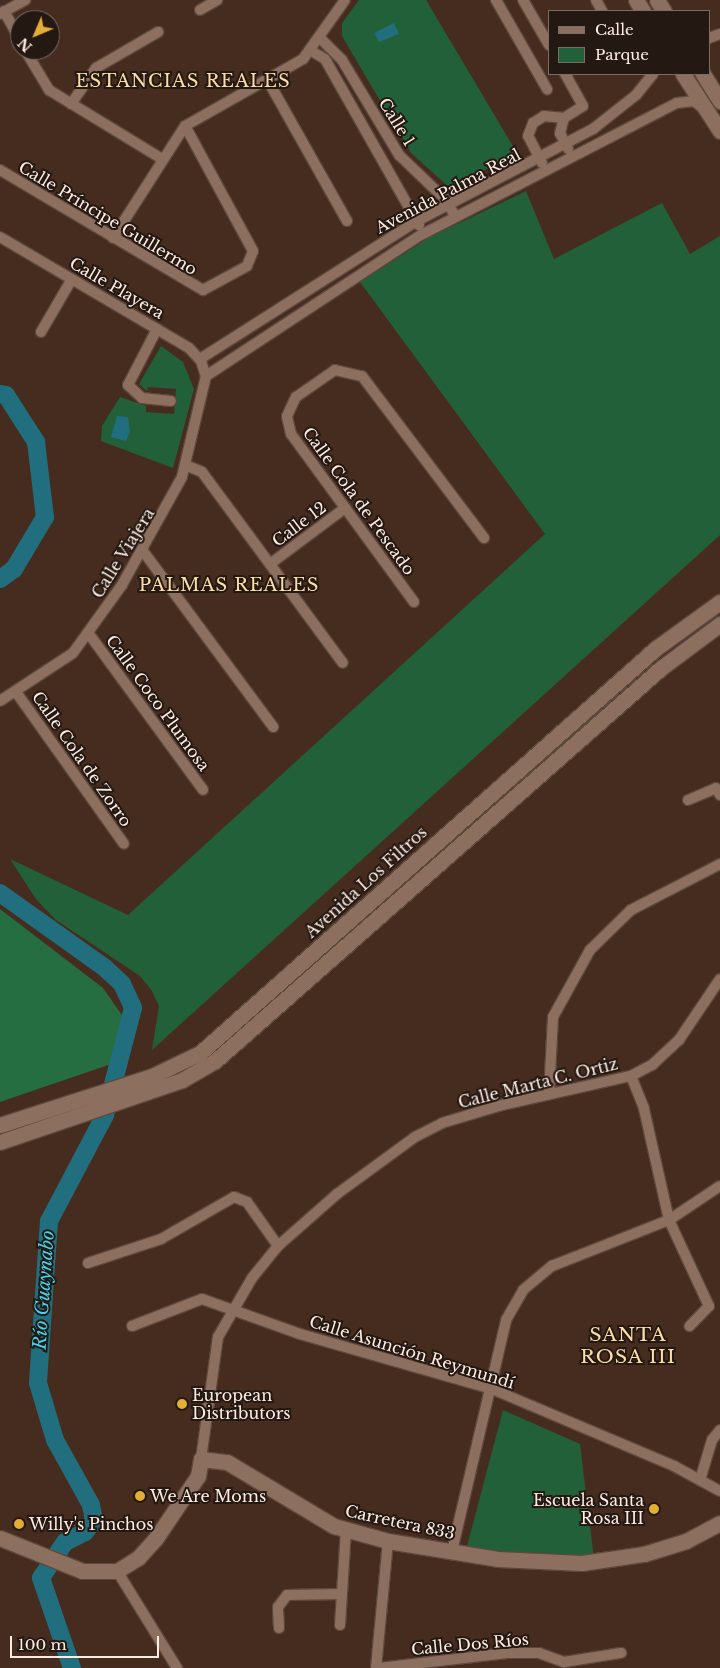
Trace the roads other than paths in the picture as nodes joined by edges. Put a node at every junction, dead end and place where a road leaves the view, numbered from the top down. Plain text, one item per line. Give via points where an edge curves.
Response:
1 (24, 0) edge
2 (217, 0) edge
3 (344, 0) edge
4 (496, 0) edge
5 (523, 0) edge
6 (200, 10) dead end
7 (2, 12) edge
8 (10, 24) edge
9 (158, 32) dead end
10 (319, 38) junction
11 (547, 40) edge
12 (310, 50) junction
13 (30, 60) edge
14 (566, 75) edge
15 (652, 75) edge
16 (684, 75) edge
17 (704, 75) edge
18 (267, 80) junction
19 (546, 89) dead end
20 (720, 101) edge
21 (71, 104) junction
22 (708, 112) junction
23 (564, 118) junction
24 (184, 126) junction
25 (720, 131) edge
26 (565, 144) junction
27 (572, 157) junction
28 (539, 158) junction
29 (162, 159) junction
30 (0, 170) edge
31 (546, 171) junction
32 (448, 204) junction
33 (456, 217) junction
34 (417, 221) junction
35 (347, 222) dead end
36 (424, 233) junction
37 (0, 237) edge
38 (113, 238) junction
39 (72, 279) junction
40 (157, 329) junction
41 (41, 332) dead end
42 (200, 359) junction
43 (206, 376) junction
44 (171, 401) dead end
45 (185, 465) junction
46 (345, 508) junction
47 (484, 538) dead end
48 (143, 551) junction
49 (270, 564) junction
50 (414, 602) dead end
51 (720, 602) edge
52 (720, 624) edge
53 (89, 634) junction
54 (343, 663) dead end
55 (16, 692) junction
56 (0, 701) edge
57 (273, 728) dead end
58 (203, 790) dead end
59 (720, 795) edge
60 (688, 800) dead end
61 (124, 844) dead end
62 (720, 864) edge
63 (720, 979) edge
64 (630, 1076) junction
65 (549, 1094) junction
66 (29, 1124) junction
67 (0, 1125) edge
68 (0, 1142) edge
69 (720, 1186) edge
70 (669, 1220) junction
71 (278, 1246) junction
72 (88, 1263) dead end
73 (234, 1310) junction
74 (132, 1326) dead end
75 (690, 1326) dead end
76 (492, 1389) junction
77 (720, 1430) edge
78 (201, 1459) junction
79 (700, 1480) junction
80 (720, 1492) edge
81 (720, 1523) edge
82 (346, 1530) junction
83 (0, 1538) edge
84 (388, 1541) junction
85 (452, 1551) junction
86 (117, 1571) junction
87 (340, 1594) junction
88 (340, 1625) dead end
89 (279, 1628) dead end
90 (621, 1653) dead end
91 (177, 1668) edge
92 (378, 1668) edge

1 - 7 street
2 - 6 street
3 - 10 street
4 - 19 street
5 - 11 street
7 - 8 street
9 - 21 street via 96,68
10 - 12 street
10 - 32 street, Calle 1 via 342,60 406,164
12 - 18 street via 304,59
12 - 34 street, Calle 1 via 325,59
13 - 21 street via 44,85
14 - 23 street via 583,106
15 - 26 street, Avenida Palma Real via 623,106
16 - 22 main road
17 - 20 main road
18 - 24 street
18 - 35 street
21 - 29 street
22 - 25 main road
22 - 27 street, Avenida Palma Real via 694,102 684,101
23 - 26 street via 560,134
23 - 28 street via 544,116 533,122 528,136
24 - 29 street
24 - 38 street, Calle Príncipe Guillermo via 250,240 253,251 247,266 203,290
26 - 27 street
26 - 28 street, Avenida Palma Real
27 - 31 street, Avenida Palma Real
28 - 31 street
28 - 32 street, Avenida Palma Real
29 - 38 street
30 - 38 street, Calle Príncipe Guillermo
31 - 33 street, Avenida Palma Real
32 - 33 street, Calle 1
32 - 34 street, Avenida Palma Real
33 - 36 street, Avenida Palma Real
34 - 36 street, Calle 1
34 - 42 street, Avenida Palma Real
36 - 43 street, Avenida Palma Real
37 - 39 street, Calle Playera
39 - 40 street, Calle Playera
39 - 41 street
40 - 42 street, Calle Playera
40 - 44 street via 128,385 142,398
42 - 43 street
43 - 45 street, Calle Viajera
45 - 48 street, Calle Viajera via 169,506
45 - 49 street via 202,472
46 - 47 street, Calle Cola de Pescado via 287,422 296,397 340,370 353,371 368,381
46 - 49 street, Calle 12
46 - 50 street, Calle Cola de Pescado
48 - 53 street, Calle Viajera
48 - 57 street
49 - 54 street
51 - 66 main road, Avenida Los Filtros via 655,649 224,1032 181,1064
52 - 66 main road, Avenida Los Filtros via 661,668 230,1051 182,1080
53 - 55 street, Calle Viajera via 59,665
53 - 58 street, Calle Coco Plumosa
55 - 56 street, Calle Viajera
55 - 61 street, Calle Cola de Zorro
59 - 60 street via 716,788
62 - 65 street via 632,910 590,950 553,1017
63 - 64 street, Calle Marta C. Ortiz via 679,1040 652,1065
64 - 65 street, Calle Marta C. Ortiz
64 - 70 street via 644,1109
65 - 71 street, Calle Marta C. Ortiz via 466,1114 415,1137 337,1194
66 - 67 main road, Avenida Los Filtros
66 - 68 main road, Avenida Los Filtros
69 - 70 street
70 - 75 street via 709,1306
70 - 76 street via 552,1266 531,1282 509,1309
71 - 72 street via 247,1202 234,1197 161,1239
71 - 73 street, Calle Marta C. Ortiz
73 - 74 street, Calle Asunción Reymundí via 202,1299
73 - 76 street, Calle Asunción Reymundí
73 - 78 street, Calle Marta C. Ortiz via 218,1337
76 - 79 street, Calle Asunción Reymundí
76 - 85 street
77 - 79 street via 712,1440
78 - 82 main road, Carretera 833 via 227,1462 311,1516
78 - 86 main road via 198,1476 156,1538 138,1558
79 - 80 street, Calle Asunción Reymundí
81 - 85 main road, Carretera 833 via 666,1548 582,1563 498,1559
82 - 84 main road, Carretera 833
82 - 87 street
83 - 86 main road via 82,1571
84 - 85 main road, Carretera 833
84 - 92 street
86 - 91 street
87 - 88 street
87 - 89 street via 287,1595 278,1607
90 - 92 street, Calle Dos Ríos via 564,1662 539,1653 507,1653

